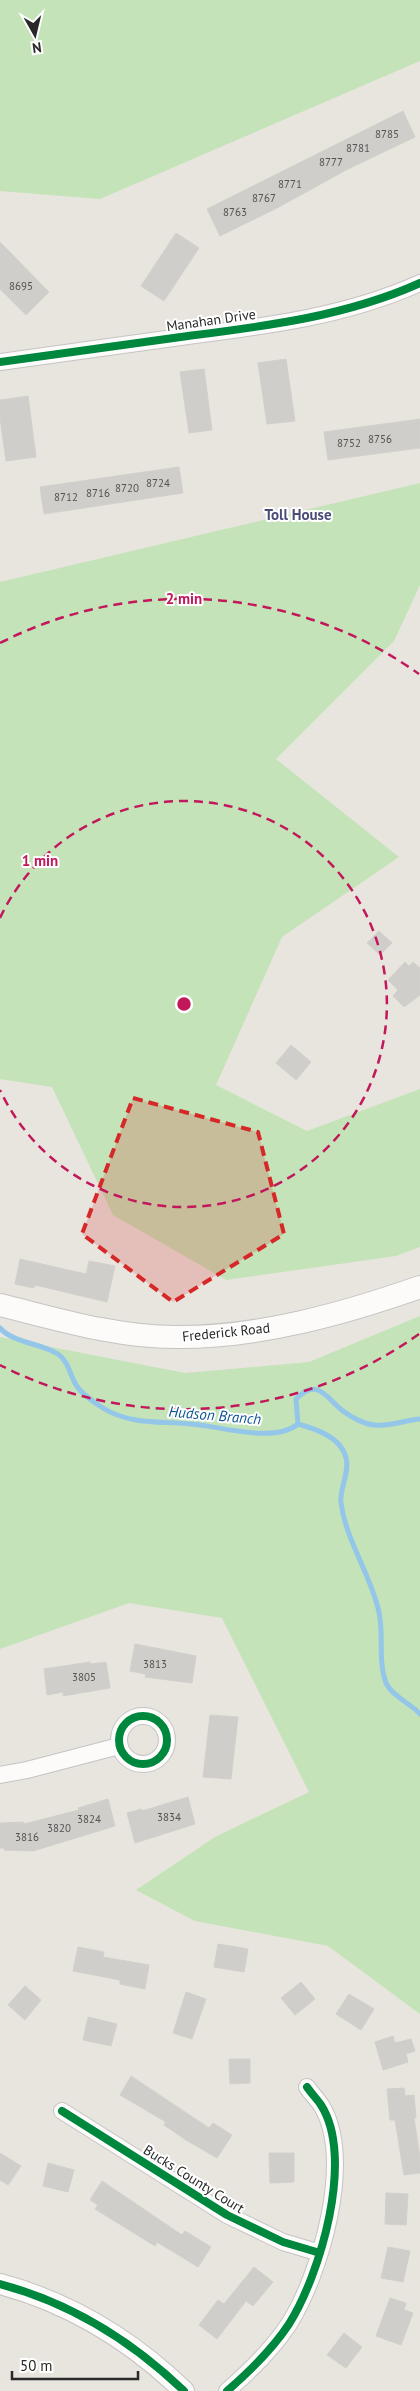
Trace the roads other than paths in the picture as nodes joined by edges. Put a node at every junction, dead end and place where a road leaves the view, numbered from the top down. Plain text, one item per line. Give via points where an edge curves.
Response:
1 (420, 283) edge
2 (0, 362) edge
3 (420, 1287) edge
4 (0, 1305) edge
5 (119, 1746) dead end
6 (0, 1775) edge
7 (306, 2087) dead end
8 (62, 2111) dead end
9 (320, 2253) junction
10 (0, 2284) edge
11 (184, 2391) edge
12 (226, 2391) edge

1 - 2 street, Manahan Drive via 394,295 301,319
3 - 4 main road, Frederick Road via 325,1315 258,1330 174,1338 91,1327
5 - 6 street
7 - 9 street via 322,2105 333,2148 331,2212
8 - 9 street, Bucks County Court via 227,2215 275,2238
9 - 12 street via 307,2291 289,2324 269,2350
10 - 11 street via 47,2299 122,2338

